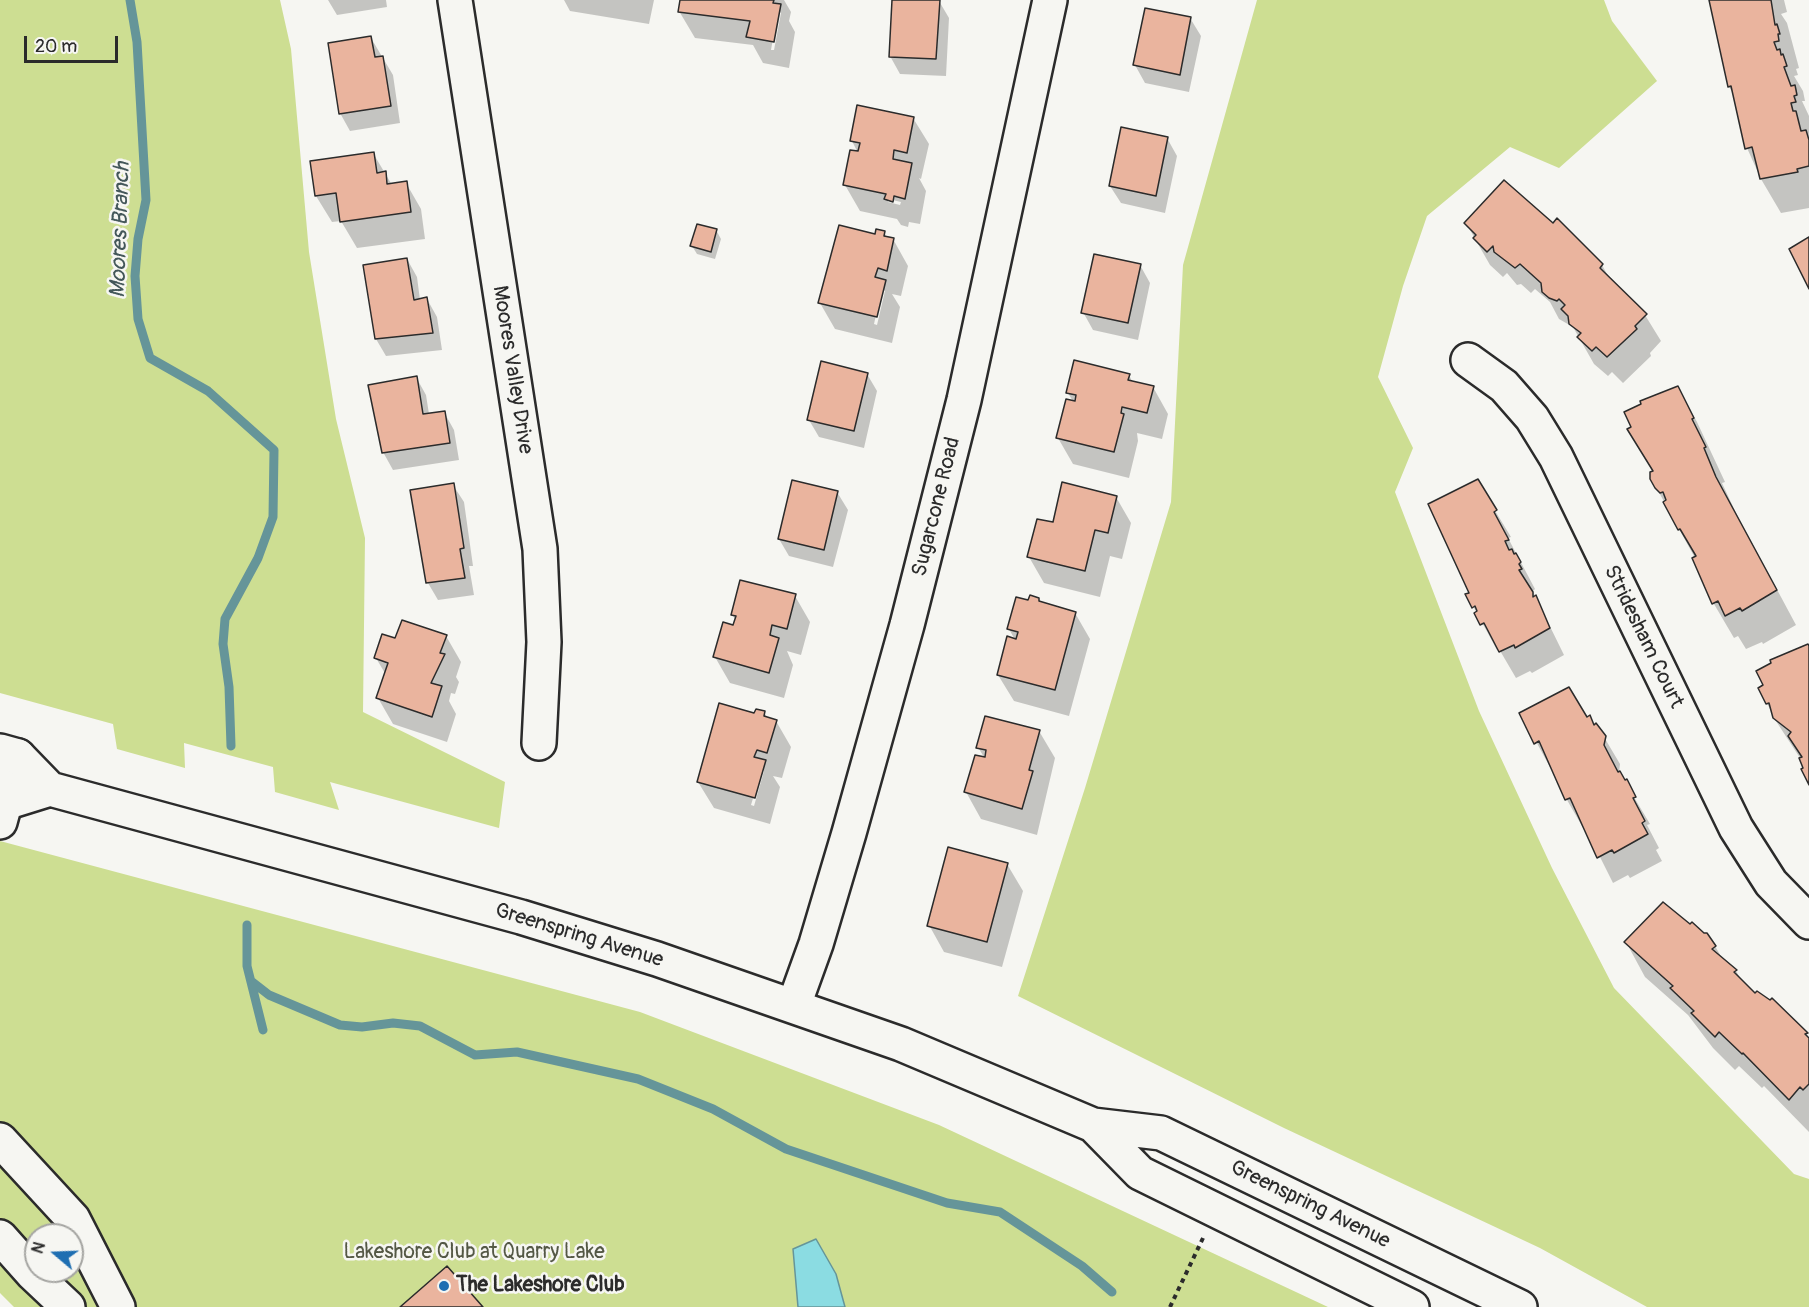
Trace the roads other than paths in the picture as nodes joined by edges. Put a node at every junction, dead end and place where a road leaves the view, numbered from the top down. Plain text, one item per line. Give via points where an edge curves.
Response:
1 (454, 0) edge
2 (1050, 0) edge
3 (1468, 360) dead end
4 (539, 742) dead end
5 (9, 753) edge
6 (50, 789) junction
7 (2, 809) edge
8 (1809, 922) edge
9 (794, 1005) junction
10 (1093, 1125) junction
11 (0, 1140) edge
12 (0, 1238) edge
13 (68, 1307) edge
14 (117, 1307) edge
15 (1412, 1307) edge
16 (1520, 1307) edge

1 - 4 street, Moores Valley Drive via 540,549 544,642
2 - 9 street, Sugarcone Road via 964,400 907,625 816,944
3 - 8 street, Stridesham Court via 1504,386 1532,418 1556,457 1736,828 1771,883
5 - 6 street
5 - 7 street
6 - 7 street
6 - 9 street, Greenspring Avenue via 521,917
9 - 10 street, Greenspring Avenue via 912,1048
10 - 15 street, Greenspring Avenue via 1140,1173
10 - 16 street, Greenspring Avenue via 1161,1132
11 - 14 street via 73,1219
12 - 13 street

